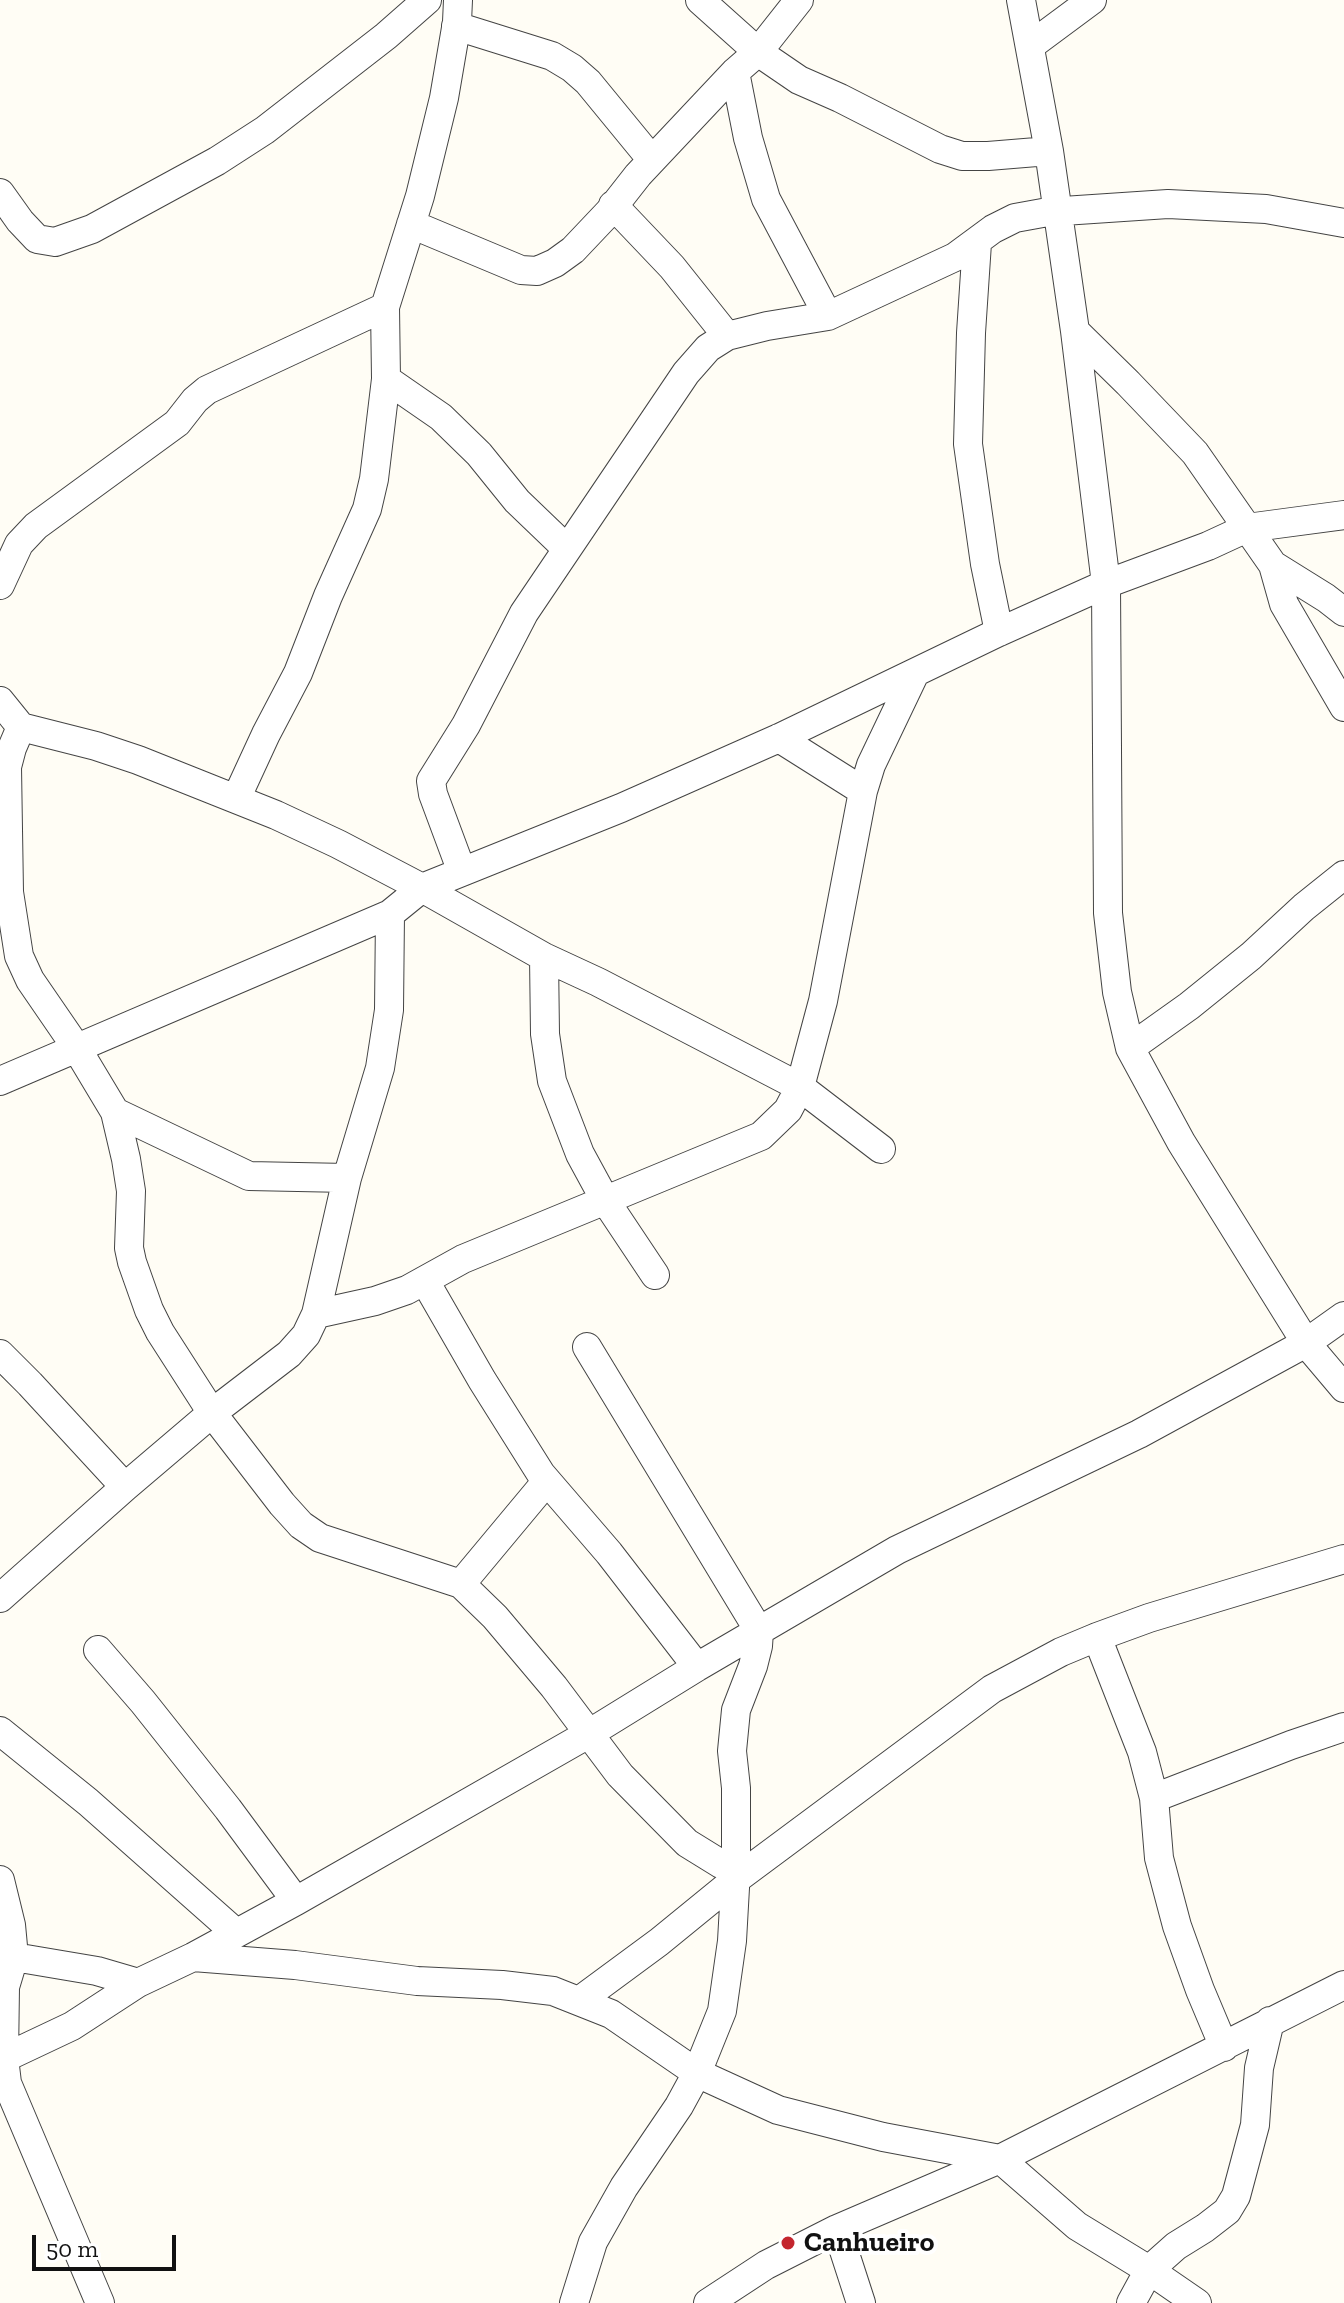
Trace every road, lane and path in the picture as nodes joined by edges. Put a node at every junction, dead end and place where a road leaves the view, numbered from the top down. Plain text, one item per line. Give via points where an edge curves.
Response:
1 (427, 0) edge
2 (700, 0) edge
3 (799, 0) edge
4 (1021, 0) edge
5 (1092, 0) edge
6 (457, 13) edge
7 (1030, 46) junction
8 (758, 52) junction
9 (735, 72) junction
10 (1049, 151) junction
11 (652, 160) junction
12 (0, 193) edge
13 (613, 205) junction
14 (1056, 210) junction
15 (1344, 223) edge
16 (411, 224) junction
17 (977, 243) junction
18 (385, 307) junction
19 (828, 316) junction
20 (1075, 331) junction
21 (727, 336) junction
22 (386, 379) junction
23 (1344, 515) edge
24 (1247, 528) junction
25 (567, 549) junction
26 (1273, 565) junction
27 (1106, 584) junction
28 (0, 585) edge
29 (1344, 612) edge
30 (999, 632) junction
31 (914, 675) junction
32 (0, 701) edge
33 (1344, 707) edge
34 (21, 727) junction
35 (779, 738) junction
36 (863, 791) junction
37 (236, 799) junction
38 (462, 872) junction
39 (1344, 875) edge
40 (422, 888) junction
41 (390, 914) junction
42 (544, 957) junction
43 (76, 1047) junction
44 (1130, 1048) junction
45 (0, 1081) edge
46 (800, 1087) junction
47 (115, 1112) junction
48 (881, 1149) dead end
49 (347, 1178) junction
50 (605, 1200) junction
51 (655, 1275) dead end
52 (425, 1281) junction
53 (316, 1314) junction
54 (1344, 1316) edge
55 (1306, 1343) junction
56 (587, 1347) dead end
57 (0, 1354) edge
58 (1344, 1388) edge
59 (212, 1413) junction
60 (546, 1482) junction
61 (125, 1487) junction
62 (1344, 1559) edge
63 (461, 1584) junction
64 (0, 1598) edge
65 (759, 1631) junction
66 (1097, 1637) junction
67 (98, 1650) dead end
68 (697, 1667) junction
69 (1344, 1727) edge
70 (0, 1731) edge
71 (590, 1733) junction
72 (1154, 1798) junction
73 (736, 1875) junction
74 (0, 1880) edge
75 (296, 1901) junction
76 (236, 1933) junction
77 (193, 1957) junction
78 (7, 1958) edge
79 (138, 1983) junction
80 (1344, 1985) edge
81 (579, 2001) junction
82 (1270, 2021) junction
83 (1224, 2047) junction
84 (2, 2059) edge
85 (697, 2073) junction
86 (1000, 2159) junction
87 (837, 2229) junction
88 (1149, 2270) junction
89 (100, 2303) edge
90 (574, 2303) edge
91 (708, 2303) edge
92 (861, 2303) edge
93 (1131, 2303) edge
94 (1197, 2303) edge

1 - 12 street via 265,130 92,229 55,242 37,239
2 - 8 street
3 - 8 street
4 - 7 street
5 - 7 street
6 - 11 street via 572,68
6 - 16 street via 444,98
7 - 10 street
8 - 9 street
8 - 10 street via 799,80 940,149 962,156
9 - 11 street
9 - 19 street via 766,199
10 - 14 street
11 - 13 street
13 - 16 street via 573,250 537,271 521,270
13 - 21 street
14 - 15 street via 1168,204 1266,209
14 - 17 street via 1015,218
14 - 20 street
16 - 18 street
17 - 19 street
17 - 30 street via 968,444
18 - 22 street
18 - 28 street via 207,390 177,423 36,526 19,544
19 - 21 street
20 - 24 street via 1195,453
20 - 27 street
21 - 25 street via 686,373
22 - 25 street via 441,417
22 - 37 street via 367,509 298,673
23 - 24 street
24 - 26 street
24 - 27 street
25 - 38 street via 524,613 431,781
26 - 29 street
26 - 33 street via 1284,604
27 - 30 street
27 - 44 street via 1108,913
30 - 31 street
31 - 35 street
31 - 36 street
32 - 34 street
34 - 37 street via 138,760
34 - 43 street via 7,767 9,892 19,956
35 - 36 street
35 - 38 street
36 - 46 street via 823,1001
37 - 40 street
38 - 40 street
39 - 44 street via 1189,1006
40 - 41 street
40 - 42 street
41 - 43 street
41 - 49 street via 386,1034
42 - 46 street
42 - 50 street via 552,1081 580,1154
43 - 45 street
43 - 47 street
44 - 55 street via 1181,1142
46 - 48 street
46 - 50 street via 788,1110 761,1136
47 - 49 street via 249,1176
47 - 59 street via 131,1191 132,1262 160,1332
49 - 53 street
50 - 51 street
50 - 52 street via 463,1259
52 - 53 street via 375,1301
52 - 60 street
53 - 59 street via 289,1354
54 - 55 street
55 - 58 street
55 - 65 street via 1139,1434 897,1550
56 - 65 street
57 - 61 street
59 - 61 street
59 - 63 street via 301,1525 320,1538
60 - 63 street
60 - 68 street
61 - 64 street
62 - 66 street
63 - 71 street via 495,1617
65 - 68 street
65 - 73 street via 753,1666 736,1710 732,1751
66 - 72 street via 1142,1752
66 - 73 street via 992,1689
67 - 75 street
68 - 71 street
69 - 72 street
70 - 76 street
71 - 73 street via 620,1775 687,1843
71 - 75 street
72 - 83 street via 1159,1858 1177,1926
73 - 81 street via 659,1942
73 - 85 street via 722,2011
74 - 78 street via 11,1925
75 - 76 street
76 - 77 street
77 - 79 street
77 - 81 street via 502,1985 553,1991
78 - 79 street via 97,1971
78 - 84 street
79 - 84 street via 72,2026
80 - 82 street
81 - 85 street via 611,2014
82 - 83 street
82 - 88 street via 1259,2068 1255,2125 1236,2196 1227,2211
83 - 86 street
84 - 89 street via 7,2083
85 - 86 street via 778,2110
85 - 90 street via 593,2242
86 - 87 street
86 - 88 street via 1077,2226
87 - 91 street via 766,2265
87 - 92 street
88 - 93 street
88 - 94 street

